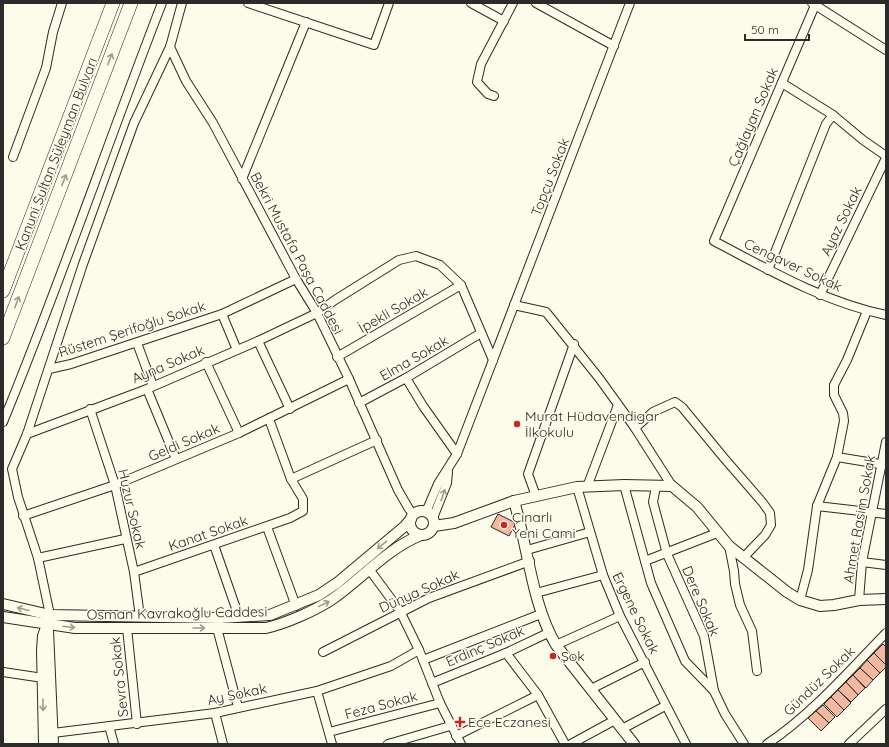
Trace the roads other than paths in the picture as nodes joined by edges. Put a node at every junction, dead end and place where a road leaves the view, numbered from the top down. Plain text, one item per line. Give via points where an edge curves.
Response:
1 (62, 3) edge
2 (113, 3) edge
3 (131, 3) edge
4 (162, 3) edge
5 (182, 3) edge
6 (248, 3) edge
7 (389, 3) edge
8 (471, 3) edge
9 (513, 3) edge
10 (536, 3) edge
11 (630, 3) edge
12 (814, 4) edge
13 (504, 21) junction
14 (306, 22) junction
15 (614, 46) junction
16 (170, 47) junction
17 (886, 50) edge
18 (782, 83) junction
19 (494, 96) dead end
20 (833, 115) junction
21 (13, 157) dead end
22 (886, 157) edge
23 (242, 179) junction
24 (714, 241) joint
25 (768, 270) junction
26 (296, 279) junction
27 (461, 285) junction
28 (3, 291) edge
29 (820, 295) junction
30 (514, 305) junction
31 (867, 311) junction
32 (317, 313) junction
33 (222, 314) junction
34 (886, 314) edge
35 (481, 334) junction
36 (3, 338) edge
37 (258, 341) junction
38 (137, 343) junction
39 (574, 344) junction
40 (237, 350) junction
41 (337, 357) junction
42 (493, 360) junction
43 (206, 362) junction
44 (49, 369) junction
45 (349, 378) junction
46 (406, 378) junction
47 (150, 387) junction
48 (359, 403) junction
49 (618, 405) junction
50 (90, 409) junction
51 (290, 409) junction
52 (269, 419) junction
53 (3, 422) edge
54 (634, 428) junction
55 (240, 433) junction
56 (28, 434) junction
57 (377, 440) junction
58 (886, 442) edge
59 (457, 454) junction
60 (837, 457) junction
61 (176, 459) junction
62 (883, 465) edge
63 (291, 479) junction
64 (115, 485) junction
65 (624, 485) junction
66 (672, 486) junction
67 (582, 487) junction
68 (656, 487) junction
69 (536, 496) junction
70 (514, 502) junction
71 (817, 506) junction
72 (872, 512) junction
73 (886, 514) edge
74 (23, 516) junction
75 (413, 517) junction
76 (431, 519) junction
77 (267, 527) junction
78 (590, 532) junction
79 (718, 533) junction
80 (421, 535) junction
81 (126, 539) junction
82 (214, 545) junction
83 (729, 546) junction
84 (527, 550) junction
85 (667, 554) junction
86 (38, 558) junction
87 (743, 558) junction
88 (530, 561) junction
89 (645, 561) junction
90 (862, 562) junction
91 (886, 565) edge
92 (369, 569) junction
93 (134, 572) junction
94 (602, 575) junction
95 (536, 593) junction
96 (886, 599) edge
97 (800, 600) junction
98 (859, 600) junction
99 (3, 604) edge
100 (296, 606) junction
101 (400, 611) junction
102 (541, 614) junction
103 (620, 616) junction
104 (3, 617) edge
105 (140, 617) junction
106 (239, 617) junction
107 (48, 620) junction
108 (127, 628) junction
109 (217, 628) junction
110 (548, 632) junction
111 (886, 633) edge
112 (556, 645) junction
113 (419, 650) junction
114 (323, 652) dead end
115 (506, 653) junction
116 (423, 660) junction
117 (645, 662) junction
118 (757, 671) dead end
119 (3, 672) edge
120 (42, 678) junction
121 (432, 683) junction
122 (591, 689) junction
123 (317, 691) junction
124 (714, 691) junction
125 (538, 695) junction
126 (440, 703) junction
127 (665, 706) junction
128 (238, 707) junction
129 (886, 709) edge
130 (215, 713) junction
131 (615, 720) junction
132 (137, 724) junction
133 (109, 726) junction
134 (450, 726) junction
135 (622, 728) junction
136 (329, 732) junction
137 (53, 733) junction
138 (456, 736) junction
139 (44, 744) edge
140 (53, 744) edge
141 (114, 744) edge
142 (223, 744) edge
143 (332, 744) edge
144 (388, 744) edge
145 (461, 744) edge
146 (565, 744) edge
147 (571, 744) edge
148 (634, 744) edge
149 (686, 744) edge
150 (744, 744) edge
151 (767, 744) edge
152 (849, 744) edge

1 - 21 street via 46,68
2 - 28 highway, Kanuni Sultan Süleyman Bulvarı
36 -> 3 highway, Kanuni Sultan Süleyman Bulvarı
4 - 53 street via 105,152 55,294
5 - 16 street
6 - 14 street
7 - 14 street via 374,45
8 - 13 street
9 - 13 street
10 - 15 street
11 - 15 street, Topçu Sokak
12 - 17 street
12 - 18 street, Çağlayan Sokak
13 - 19 street via 481,64 477,82 488,94
14 - 23 street
15 - 30 street, Topçu Sokak
16 - 23 street, Bekri Mustafa Paşa Caddesi via 186,81 213,123
16 - 44 street via 134,123 83,264
18 - 20 street
18 - 24 street, Çağlayan Sokak
20 - 22 street
20 - 25 street via 826,124
22 - 29 street, Ayaz Sokak
23 - 26 street, Bekri Mustafa Paşa Caddesi
24 - 25 street, Cengaver Sokak
25 - 29 street, Cengaver Sokak
26 - 32 street, Bekri Mustafa Paşa Caddesi
26 - 33 street, Rüstem Şerifoğlu Sokak
27 - 32 street, Ayna Sokak via 440,265 416,256 398,260
27 - 35 street
27 - 41 street, İpekli Sokak
29 - 31 street, Cengaver Sokak
30 - 39 street via 546,312
30 - 42 street, Topçu Sokak
31 - 34 street, Cengaver Sokak
31 - 60 street via 834,385 834,395 844,421
32 - 37 street, Ayna Sokak
32 - 41 street, Bekri Mustafa Paşa Caddesi
33 - 38 street, Rüstem Şerifoğlu Sokak
33 - 40 street, Rüstem Şerifoğlu Sokak
35 - 42 street
35 - 46 street, Elma Sokak
37 - 40 street, Ayna Sokak
37 - 51 street
38 - 44 street, Rüstem Şerifoğlu Sokak
38 - 47 street
39 - 49 street
39 - 69 street via 528,474
40 - 43 street, Ayna Sokak
41 - 45 street, Bekri Mustafa Paşa Caddesi
42 - 59 street, Topçu Sokak
43 - 47 street, Ayna Sokak
43 - 55 street
44 - 56 street
45 - 48 street, Bekri Mustafa Paşa Caddesi
45 - 51 street, Geldi Sokak
46 - 48 street, Elma Sokak
46 - 59 street via 422,406
47 - 50 street, Ayna Sokak
47 - 61 street
48 - 57 street, Bekri Mustafa Paşa Caddesi
49 - 54 street
49 - 67 street
50 - 56 street, Ayna Sokak
50 - 64 street, Huzur Sokak
51 - 52 street, Geldi Sokak
52 - 55 street, Geldi Sokak
52 - 63 street
54 - 66 street
54 - 87 street via 653,412 676,402 763,502 772,524
55 - 61 street, Geldi Sokak
56 - 74 street via 12,469
57 - 63 street
57 - 75 street, Bekri Mustafa Paşa Caddesi via 398,490
58 - 62 street, Ahmet Rasim Sokak
59 - 76 street, Topçu Sokak via 448,471 447,483
60 - 62 street
60 - 71 street
61 - 64 street, Geldi Sokak
62 - 72 street, Ahmet Rasim Sokak
63 - 77 street, Kanat Sokak via 303,499 303,511
64 - 74 street, Geldi Sokak
64 - 81 street, Huzur Sokak
65 - 67 street, Osman Kavrakoğlu Caddesi
65 - 68 street, Osman Kavrakoğlu Caddesi
65 - 89 street
66 - 68 street, Osman Kavrakoğlu Caddesi
66 - 79 street via 697,507
67 - 69 street, Osman Kavrakoğlu Caddesi
67 - 78 street, Ergene Sokak
68 - 85 street, Dere Sokak via 653,502
69 - 70 street, Osman Kavrakoğlu Caddesi
70 - 76 street, Osman Kavrakoğlu Caddesi via 454,523
70 - 84 street
71 - 72 street
71 - 97 street via 808,570
72 - 73 street
72 - 90 street, Ahmet Rasim Sokak
74 - 86 street
75 - 76 street, Osman Kavrakoğlu Caddesi via 420,512
75 - 80 street via 412,530
75 -> 100 street, Osman Kavrakoğlu Caddesi via 337,582
76 - 80 street, Osman Kavrakoğlu Caddesi via 430,532
77 - 82 street, Kanat Sokak
77 - 100 street
78 - 84 street
78 - 94 street, Ergene Sokak
79 - 83 street
79 - 85 street
80 - 92 street, Osman Kavrakoğlu Caddesi via 408,540
81 - 86 street
81 - 93 street, Huzur Sokak
82 - 93 street, Kanat Sokak
82 - 106 street
83 - 87 street
83 - 118 street via 734,584 752,631
84 - 88 street
85 - 89 street
85 - 124 street, Dere Sokak via 704,636
86 - 107 street
87 - 97 street
88 - 95 street
88 - 101 street, Dünya Sokak
89 - 124 street via 651,583 685,661
90 - 91 street
90 - 98 street, Ahmet Rasim Sokak
92 - 101 street
109 -> 92 street, Osman Kavrakoğlu Caddesi via 266,628 279,625 331,600
93 - 105 street, Huzur Sokak
94 - 95 street
94 - 103 street, Ergene Sokak
95 - 102 street
96 - 98 street
97 - 98 street via 820,606
107 -> 99 street, Osman Kavrakoğlu Caddesi
100 - 106 street, Osman Kavrakoğlu Caddesi via 270,615
101 - 113 street
101 - 114 street, Dünya Sokak
102 - 110 street
102 - 116 street
103 - 112 street
103 - 117 street, Ergene Sokak
104 - 107 street, Osman Kavrakoğlu Caddesi
105 - 106 street, Osman Kavrakoğlu Caddesi
105 - 107 street, Osman Kavrakoğlu Caddesi
107 -> 108 street, Osman Kavrakoğlu Caddesi via 75,628
107 - 120 street via 43,636
107 - 137 street
108 -> 109 street, Osman Kavrakoğlu Caddesi
108 - 132 street, Sevra Sokak
109 - 128 street
110 - 112 street
110 - 115 street, Erdinç Sokak
111 - 151 street, Gündüz Sokak via 825,696
112 - 122 street
113 - 116 street
113 - 123 street, Ay Sokak via 391,666
115 - 121 street, Erdinç Sokak
115 - 125 street
116 - 121 street
117 - 122 street
117 - 127 street, Ergene Sokak
119 - 120 street
120 -> 139 street
121 - 126 street
122 - 131 street
123 - 128 street, Ay Sokak
123 - 136 street
124 - 150 street, Dere Sokak
125 - 138 street
125 - 146 street
126 - 134 street
126 - 136 street, Feza Sokak
127 - 135 street
127 - 149 street, Ergene Sokak
128 - 130 street, Ay Sokak
129 - 152 street
130 - 132 street, Ay Sokak
130 - 142 street
131 - 135 street
131 - 147 street
132 - 133 street, Ay Sokak
133 - 137 street, Ay Sokak
133 - 141 street, Sevra Sokak
134 - 138 street
134 - 144 street
135 - 148 street
136 - 143 street
137 - 140 street
138 - 145 street

